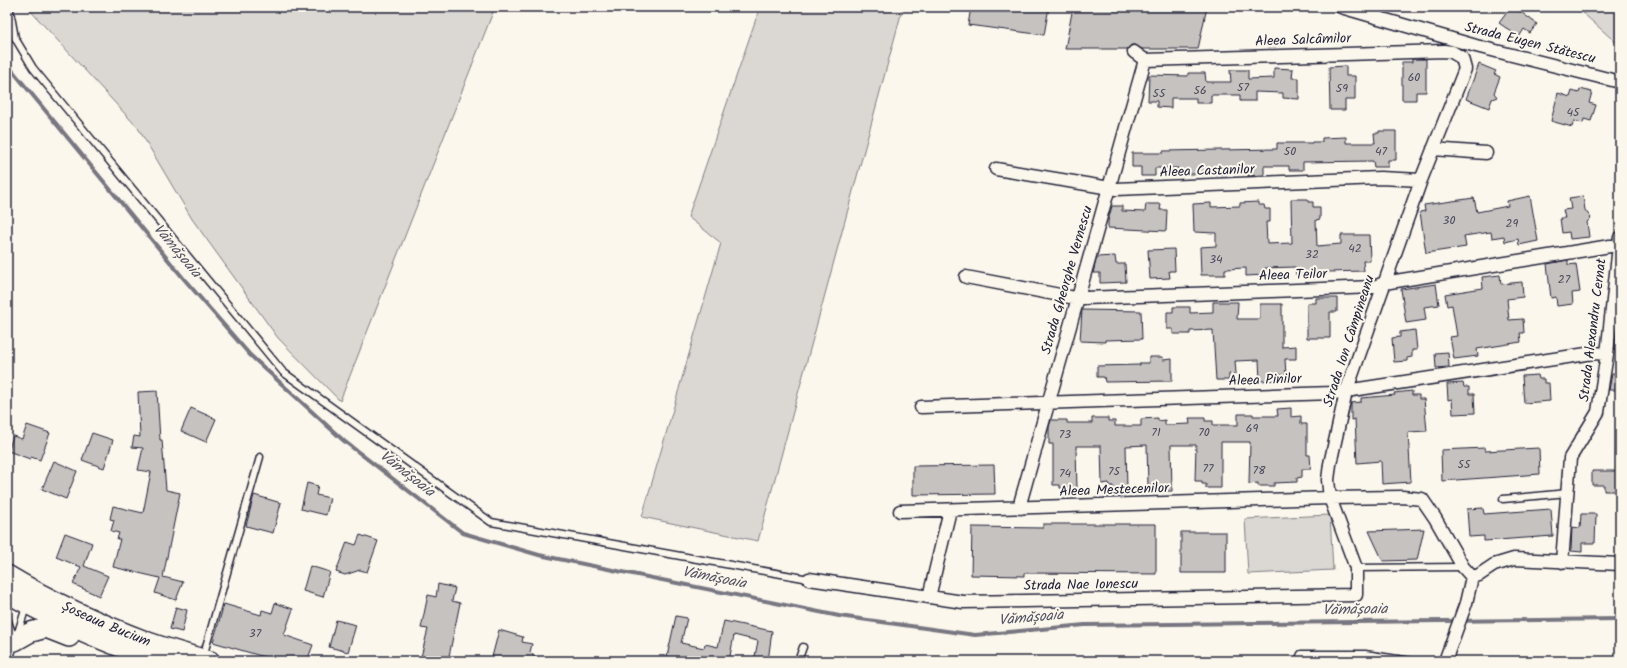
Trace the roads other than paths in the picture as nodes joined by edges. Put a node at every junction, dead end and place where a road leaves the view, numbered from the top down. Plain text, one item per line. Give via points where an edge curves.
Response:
1 (1341, 7) edge
2 (7, 8) edge
3 (1134, 52) dead end
4 (1145, 60) junction
5 (1465, 70) joint
6 (1620, 82) edge
7 (1433, 149) junction
8 (1486, 153) dead end
9 (996, 169) dead end
10 (1421, 180) junction
11 (1110, 189) junction
12 (1619, 242) edge
13 (966, 277) dead end
14 (1384, 283) junction
15 (1078, 297) junction
16 (1607, 354) junction
17 (1346, 392) junction
18 (1047, 402) junction
19 (921, 406) dead end
20 (260, 457) dead end
21 (1568, 493) junction
22 (1330, 498) junction
23 (1503, 499) dead end
24 (1021, 508) junction
25 (950, 510) junction
26 (900, 511) dead end
27 (1562, 562) junction
28 (1620, 564) edge
29 (1463, 567) junction
30 (1356, 568) junction
31 (7, 575) edge
32 (1472, 577) junction
33 (809, 579) joint
34 (7, 593) edge
35 (929, 597) junction
36 (30, 598) junction
37 (7, 618) edge
38 (15, 641) junction
39 (111, 643) junction
40 (803, 647) dead end
41 (206, 660) edge
42 (9, 661) edge
43 (159, 661) edge
44 (798, 661) edge
45 (1298, 661) edge
46 (1410, 661) edge
47 (1445, 661) edge

1 - 6 street, Strada Eugen Stătescu via 1476,46
2 - 33 lane via 10,10 15,38 33,68 283,372 491,522
3 - 4 street
4 - 5 street, Aleea Salcâmilor via 1444,51 1462,58
4 - 11 street, Strada Gheorghe Vernescu
5 - 7 street, Strada Ion Câmpineanu
7 - 8 street
7 - 10 street, Strada Ion Câmpineanu
9 - 11 street, Aleea Castanilor
10 - 11 street, Aleea Castanilor via 1380,178
10 - 14 street, Strada Ion Câmpineanu
11 - 15 street, Strada Gheorghe Vernescu
12 - 14 street, Aleea Teilor via 1610,246
12 - 16 street, Strada Alexandru Cernat
13 - 15 street, Aleea Teilor
14 - 15 street, Aleea Teilor via 1374,287
14 - 17 street, Strada Ion Câmpineanu
15 - 18 street, Strada Gheorghe Vernescu
16 - 17 street, Aleea Pinilor via 1593,353
16 - 21 street, Strada Alexandru Cernat via 1598,412 1570,458
17 - 18 street, Aleea Pinilor
17 - 22 street, Strada Ion Câmpineanu via 1330,464
18 - 19 street, Aleea Pinilor
18 - 24 street, Strada Gheorghe Vernescu
20 - 41 lane
21 - 23 lane
21 - 27 street, Strada Alexandru Cernat
22 - 24 street, Aleea Mestecenilor
22 - 29 street via 1422,499
22 - 30 street, Strada Ion Câmpineanu
24 - 25 street, Aleea Mestecenilor
25 - 26 street, Aleea Mestecenilor
25 - 35 street
27 - 28 street
27 - 32 street via 1514,559 1494,565
29 - 30 lane
29 - 32 street
30 - 35 street, Strada Nae Ionescu via 1356,595 963,602
31 - 36 main road, Șoseaua Bucium
32 - 47 street via 1466,604
33 - 35 street, Strada Nae Ionescu
34 - 36 main road, Șoseaua Bucium
36 - 38 lane
36 - 39 main road, Șoseaua Bucium
36 - 41 main road, Șoseaua Bucium
37 - 38 lane
38 - 39 main road via 31,632 46,628 91,646
38 - 42 lane
39 - 43 main road, Șoseaua Bucium
40 - 44 lane
45 - 46 lane via 1300,654 1365,654

